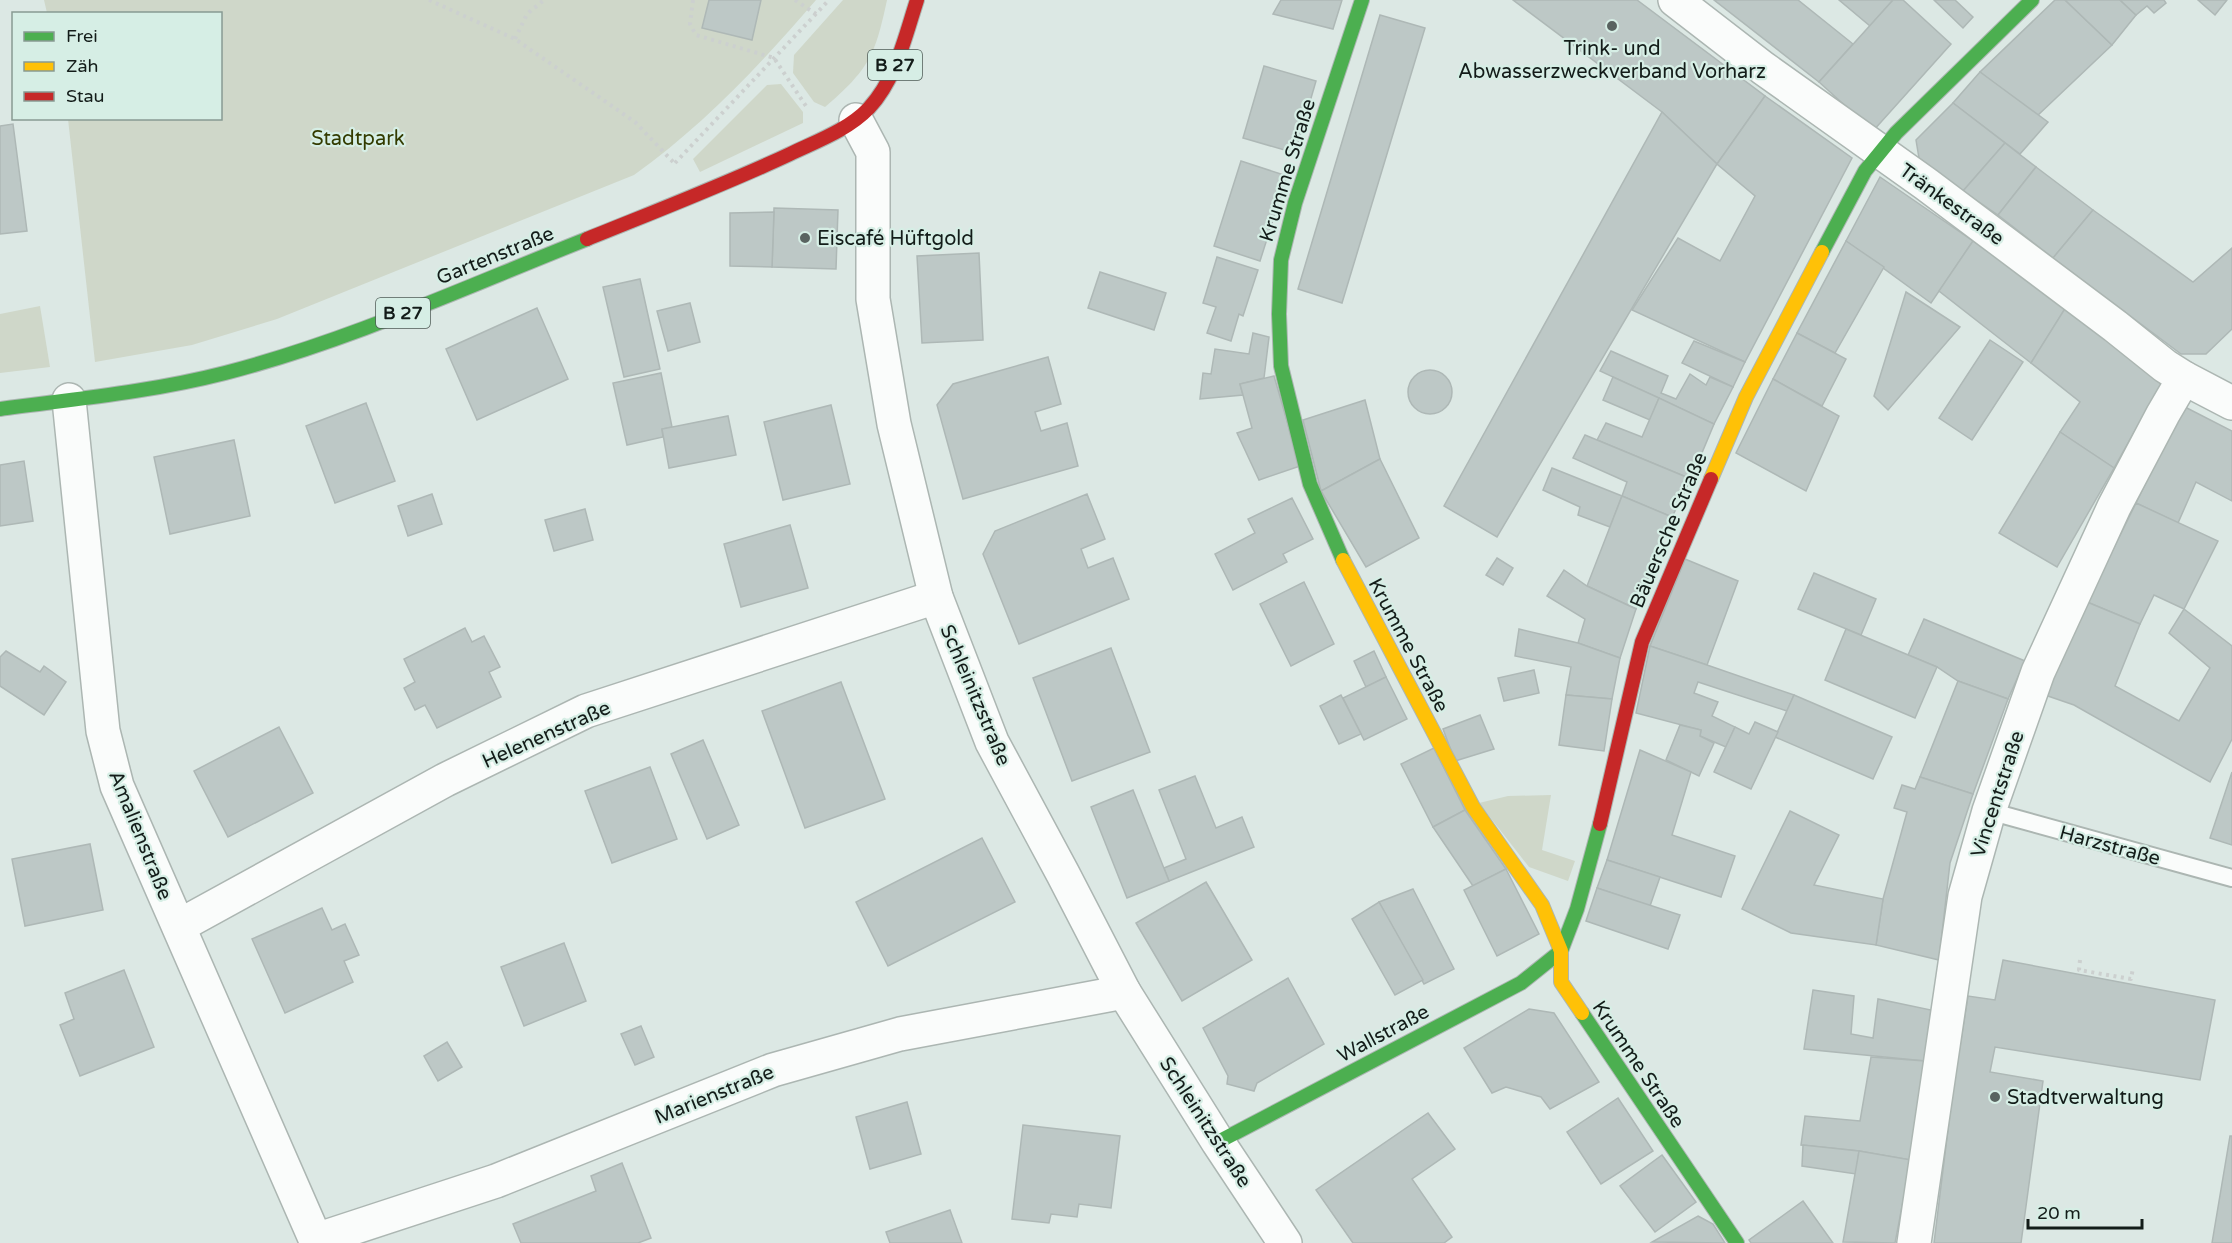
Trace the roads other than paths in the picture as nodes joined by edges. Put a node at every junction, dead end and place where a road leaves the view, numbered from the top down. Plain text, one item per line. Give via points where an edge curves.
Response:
1 (917, 0) edge
2 (1362, 0) edge
3 (1675, 0) edge
4 (2032, 0) edge
5 (856, 120) junction
6 (1879, 152) junction
7 (2184, 378) junction
8 (2227, 390) edge
9 (69, 400) junction
10 (0, 409) edge
11 (936, 597) junction
12 (1989, 811) junction
13 (2232, 878) edge
14 (179, 926) junction
15 (1561, 951) junction
16 (1124, 992) junction
17 (1218, 1142) junction
18 (317, 1242) edge
19 (1285, 1243) edge
20 (1737, 1243) edge
21 (1914, 1243) edge

1 - 5 street, Gartenstraße / B 27 via 889,80
2 - 15 street, Krumme Straße via 1295,203 1281,260 1281,366 1310,484 1335,545 1473,807 1542,905
3 - 6 street, Tränkestraße
4 - 6 street, Bäuersche Straße
5 - 9 street, Gartenstraße / B 27 via 690,198 344,336 225,373 139,392
5 - 11 street, Schleinitzstraße via 873,152 873,299 894,424
6 - 7 street, Tränkestraße
6 - 15 street, Bäuersche Straße via 1865,171 1746,397 1642,642 1607,796 1580,898
7 - 8 street, Tränkestraße
7 - 12 street, Vincentstraße via 2114,507 2038,672
9 - 10 street, Gartenstraße / B 27
9 - 14 street, Amalienstraße via 103,731 117,786
11 - 14 street, Helenenstraße via 586,711 445,780
11 - 16 street, Schleinitzstraße via 992,742
12 - 13 lane, Harzstraße
12 - 21 street, Vincentstraße via 1965,896
14 - 18 street, Amalienstraße
15 - 17 street, Wallstraße via 1521,983
15 - 20 street, Krumme Straße via 1561,982
16 - 17 street, Schleinitzstraße
16 - 18 street, Marienstraße via 900,1035 773,1070 496,1181
17 - 19 street, Schleinitzstraße

